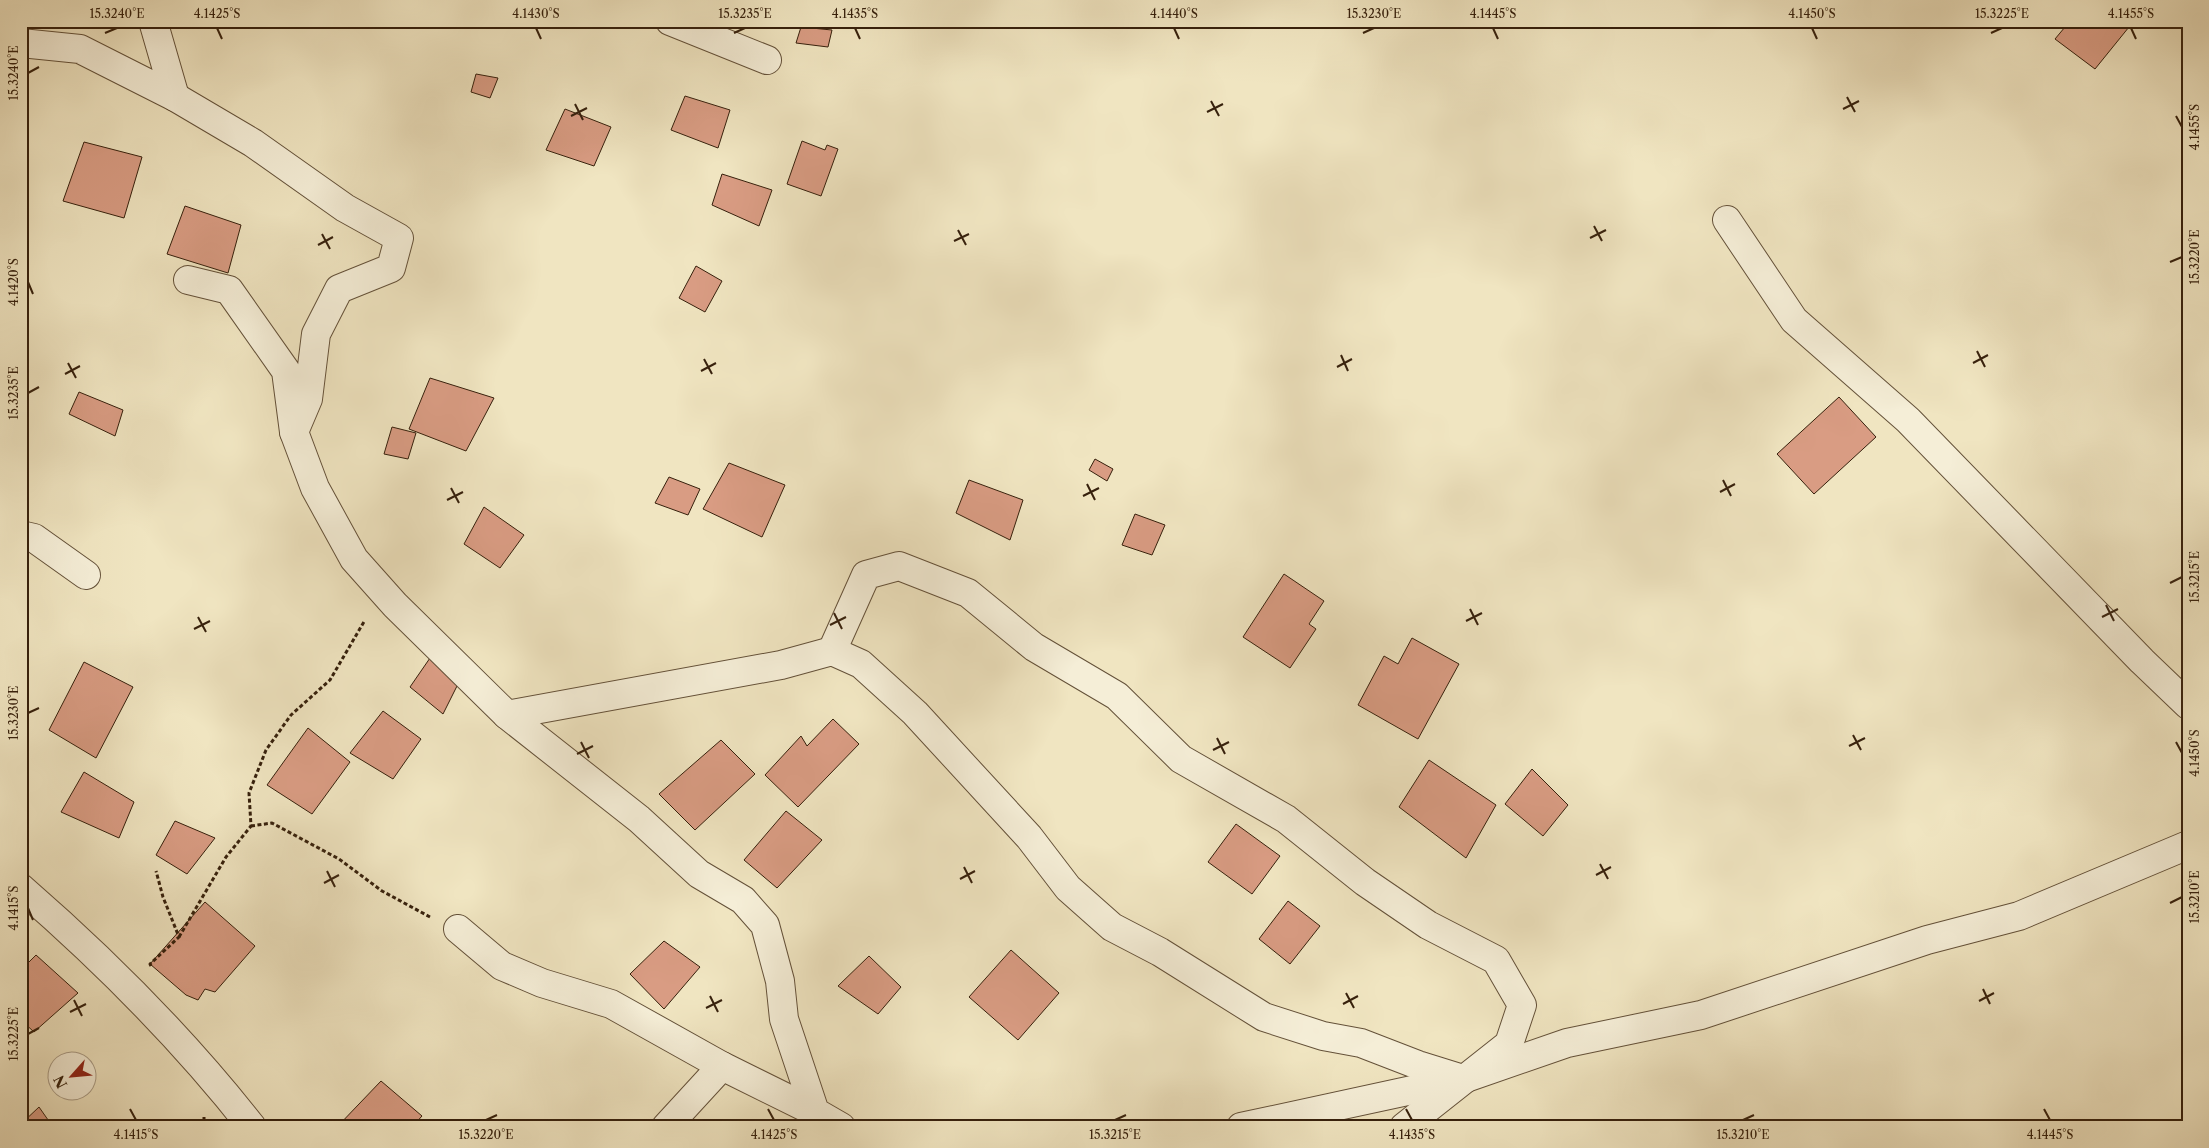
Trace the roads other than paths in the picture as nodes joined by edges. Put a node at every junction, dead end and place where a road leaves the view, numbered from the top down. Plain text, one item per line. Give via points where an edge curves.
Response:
1 (153, 21) edge
2 (670, 21) edge
3 (21, 43) edge
4 (767, 60) dead end
5 (175, 96) junction
6 (1727, 220) dead end
7 (188, 280) dead end
8 (294, 432) junction
9 (21, 535) edge
10 (86, 575) dead end
11 (832, 651) junction
12 (2188, 705) edge
13 (507, 715) junction
14 (2188, 845) edge
15 (21, 888) edge
16 (458, 929) road end
17 (722, 1066) junction
18 (1463, 1079) junction
19 (817, 1119) edge
20 (252, 1127) edge
21 (666, 1127) edge
22 (841, 1127) edge
23 (1241, 1127) edge
24 (1404, 1127) edge

1 - 5 street
2 - 4 street
3 - 5 street via 80,49
5 - 8 street via 253,143 345,208 399,238 392,268 340,289 316,334 308,399
6 - 12 street via 1794,320 1908,420
7 - 8 street via 229,290 286,371
8 - 13 street via 315,488 354,559
9 - 10 street via 34,538
11 - 13 street via 781,664
11 - 18 street via 861,664 915,713 1029,837 1068,888 1112,927 1160,952 1264,1018 1323,1036 1361,1043
11 - 18 street via 866,575 899,566 968,593 1034,647 1117,696 1182,759 1286,819 1365,882 1428,926 1496,960 1522,1005 1509,1044
13 - 19 street via 638,819 699,874 743,900 765,925 780,981 784,1019
14 - 18 street via 2019,916 1928,940 1701,1015 1567,1043
15 - 20 street via 114,971 213,1078
16 - 17 street via 502,966 611,1004
17 - 19 street
17 - 21 street
18 - 23 street
18 - 24 street
19 - 22 street

